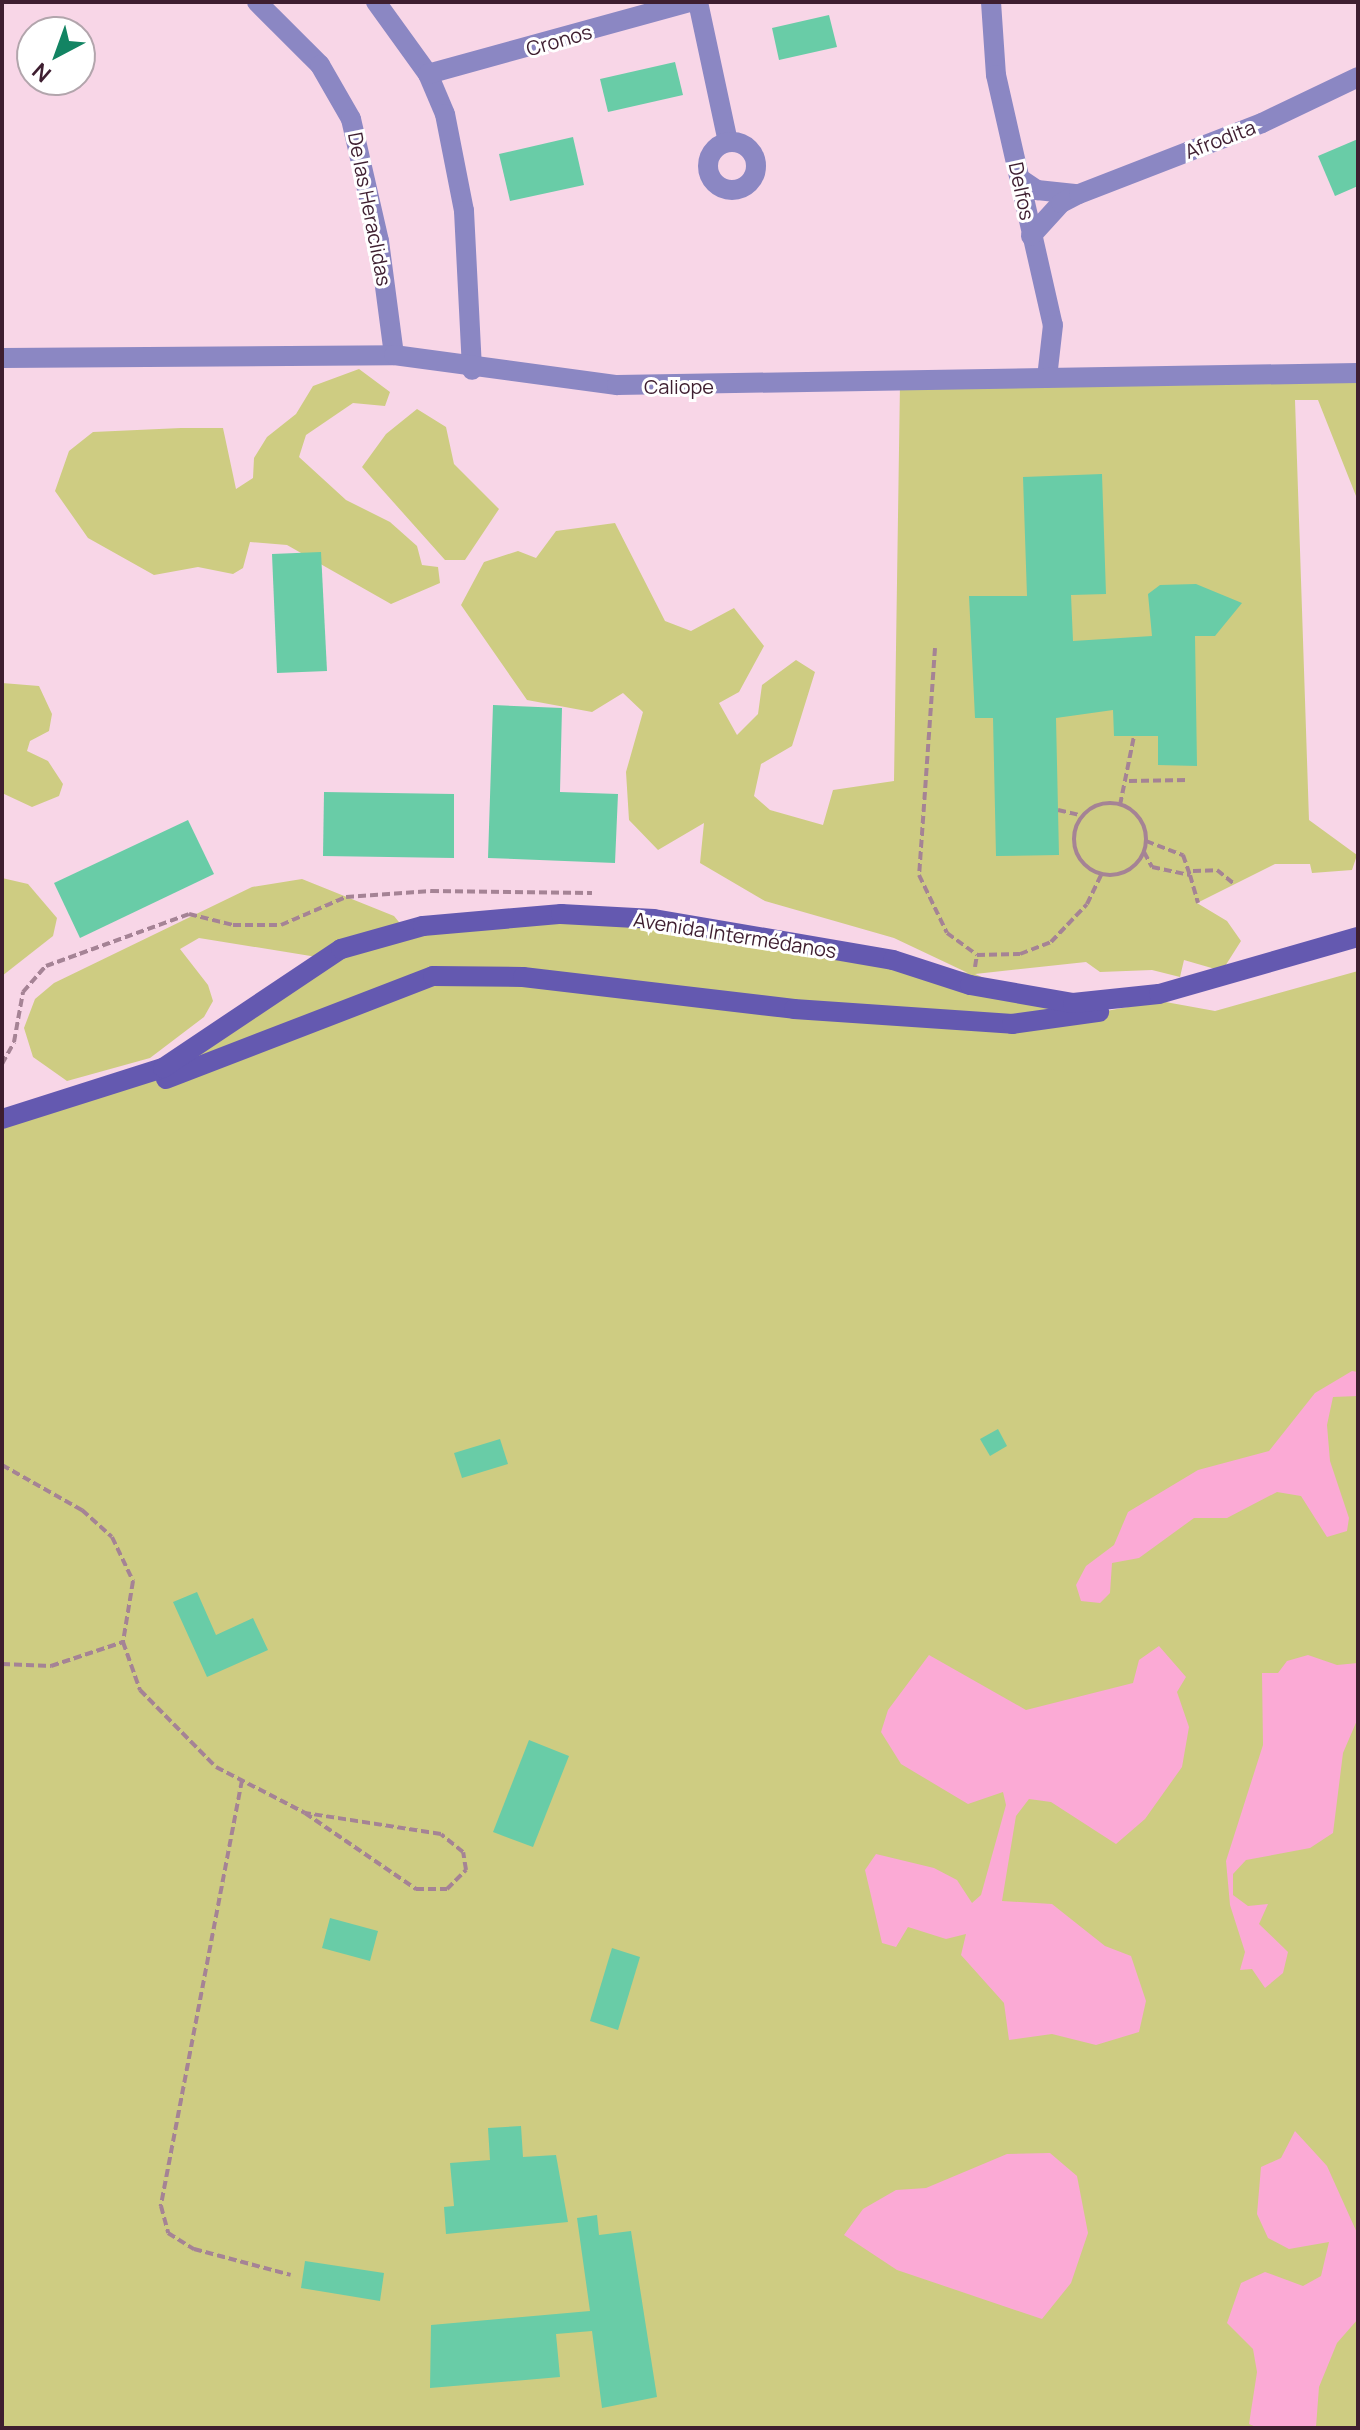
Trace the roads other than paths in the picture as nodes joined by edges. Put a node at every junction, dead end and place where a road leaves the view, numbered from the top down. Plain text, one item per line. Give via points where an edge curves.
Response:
1 (257, 2) edge
2 (376, 2) edge
3 (689, 2) edge
4 (698, 2) edge
5 (991, 2) edge
6 (428, 74) junction
7 (1358, 77) edge
8 (728, 142) dead end
9 (1019, 178) junction
10 (1079, 194) junction
11 (1031, 236) junction
12 (394, 355) junction
13 (2, 358) edge
14 (472, 370) junction
15 (1358, 373) edge
16 (1047, 378) junction
17 (1358, 937) edge
18 (1358, 944) edge
19 (2, 1119) edge
20 (2, 1132) edge

1 - 12 street, De las Heraclidas via 320,65 351,119 379,241
2 - 6 street
3 - 6 street, Cronos
4 - 8 street
5 - 9 street, Delfos via 996,75
6 - 14 street via 445,114 464,211
7 - 10 street, Afrodita via 1262,123
9 - 10 street, Afrodita via 1037,190
9 - 11 street, Delfos
10 - 11 street, Afrodita via 1061,203
11 - 16 street, Delfos via 1053,325
12 - 13 street, Caliope
12 - 14 street, Caliope
14 - 16 street, Caliope via 617,385
15 - 16 street, Caliope
17 - 19 main road, Avenida Intermédanos via 1159,994 1073,1003 970,985 893,960 654,919 561,914 423,926 341,949 163,1068
18 - 20 main road via 1160,1001 1012,1024 794,1009 523,977 433,976 112,1100

